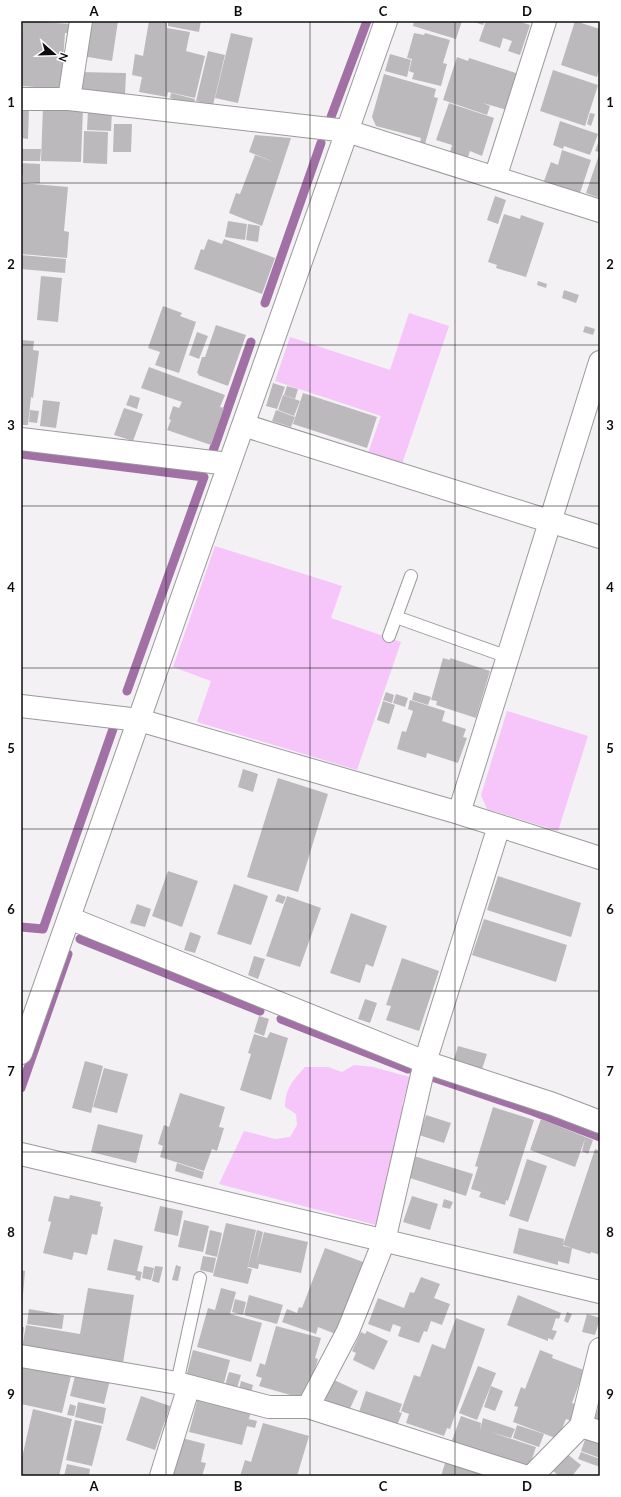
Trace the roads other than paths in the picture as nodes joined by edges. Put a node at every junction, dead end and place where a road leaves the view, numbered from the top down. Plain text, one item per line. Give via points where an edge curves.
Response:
1 (81, 21) edge
2 (386, 21) edge
3 (545, 21) edge
4 (21, 99) edge
5 (69, 99) junction
6 (347, 131) junction
7 (495, 178) junction
8 (600, 211) edge
9 (600, 362) edge
10 (243, 425) junction
11 (21, 439) edge
12 (229, 464) junction
13 (550, 522) junction
14 (600, 537) edge
15 (411, 576) dead end
16 (396, 616) junction
17 (389, 636) dead end
18 (508, 657) junction
19 (21, 706) edge
20 (139, 720) junction
21 (459, 813) junction
22 (499, 826) junction
23 (600, 858) edge
24 (69, 918) junction
25 (21, 1053) edge
26 (425, 1062) junction
27 (600, 1122) edge
28 (21, 1154) edge
29 (384, 1241) junction
30 (200, 1278) dead end
31 (600, 1292) edge
32 (600, 1349) edge
33 (21, 1356) edge
34 (183, 1385) junction
35 (308, 1407) junction
36 (591, 1429) edge
37 (161, 1476) edge
38 (524, 1476) edge
39 (532, 1476) edge

1 - 5 street
2 - 6 street
3 - 7 street
4 - 5 street
5 - 6 street
6 - 7 street
6 - 10 street
7 - 8 street
9 - 13 street
10 - 12 street
10 - 13 street
11 - 12 street
12 - 20 street
13 - 14 street
13 - 18 street
15 - 16 lane
16 - 17 lane
16 - 18 lane
18 - 21 street
19 - 20 street
20 - 21 street
20 - 24 street
21 - 22 street
22 - 23 street
22 - 26 street
24 - 25 street
24 - 26 street
26 - 27 street
26 - 29 street
28 - 29 street
29 - 31 street
29 - 35 street via 348,1331
30 - 34 lane
32 - 36 street
33 - 34 street
34 - 35 street via 269,1407
34 - 37 street
35 - 38 street
36 - 39 street

